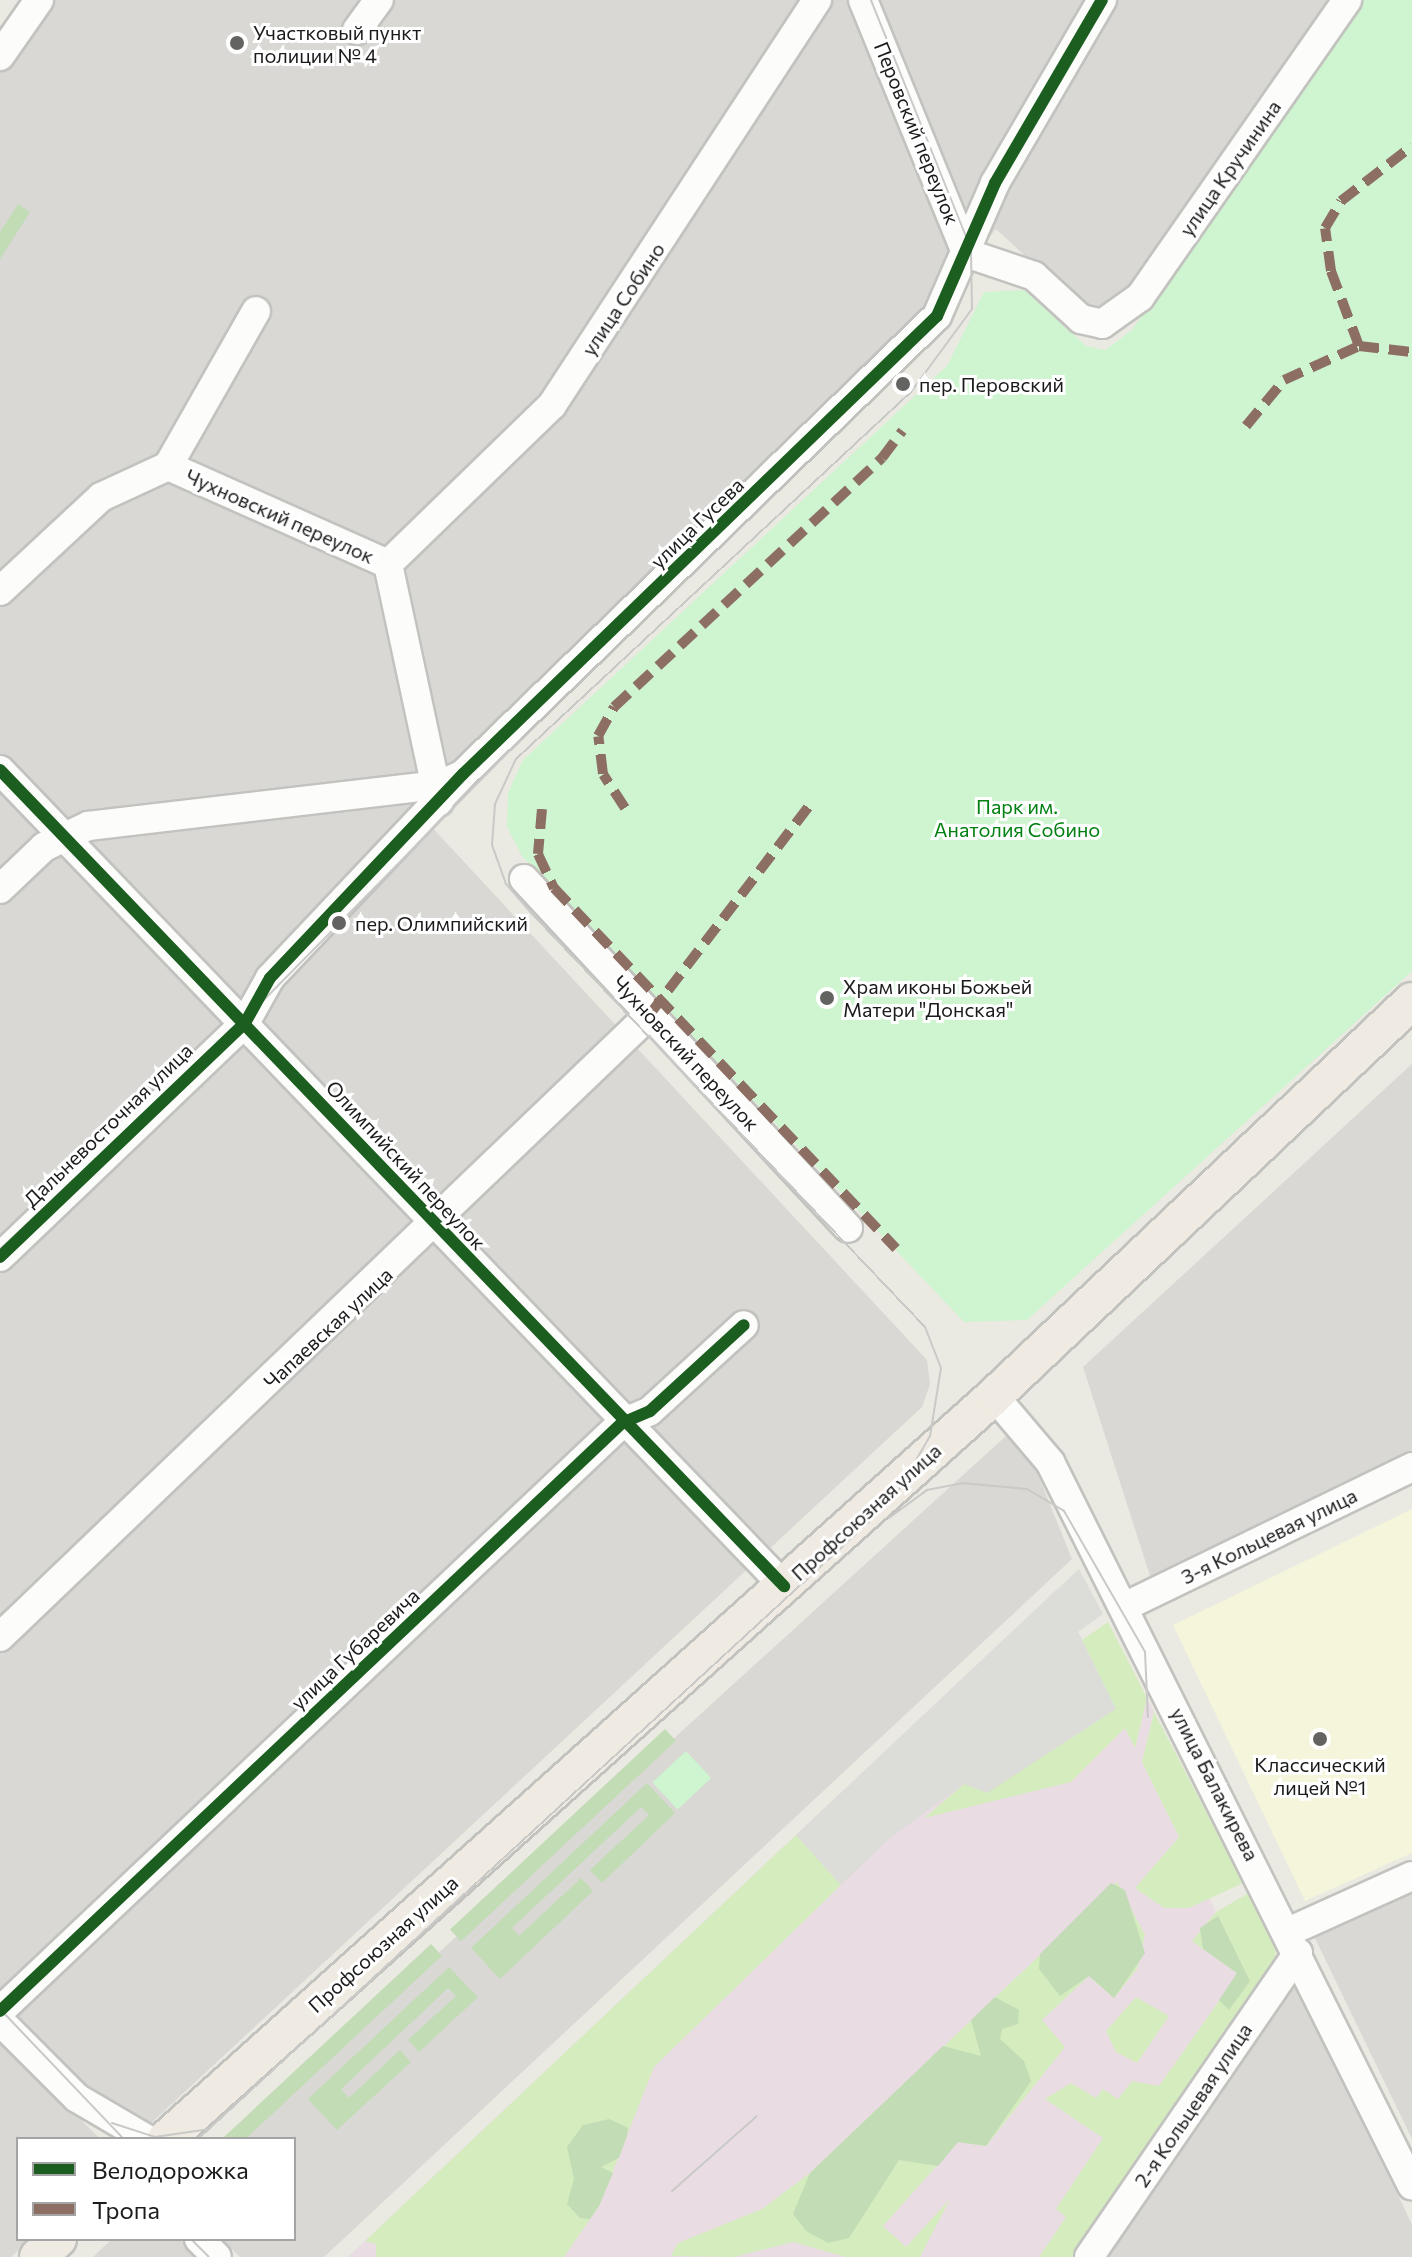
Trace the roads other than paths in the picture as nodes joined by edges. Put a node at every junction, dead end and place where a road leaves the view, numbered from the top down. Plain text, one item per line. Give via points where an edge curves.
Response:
1 (39, 0) edge
2 (379, 0) edge
3 (817, 0) edge
4 (863, 0) edge
5 (1102, 0) edge
6 (1347, 0) edge
7 (357, 30) dead end
8 (0, 56) edge
9 (966, 253) junction
10 (256, 311) dead end
11 (168, 466) junction
12 (388, 564) junction
13 (0, 591) edge
14 (0, 770) edge
15 (447, 787) junction
16 (64, 834) junction
17 (524, 879) dead end
18 (0, 889) edge
19 (1412, 1001) edge
20 (650, 1014) junction
21 (245, 1023) junction
22 (436, 1225) junction
23 (848, 1228) dead end
24 (0, 1257) edge
25 (744, 1325) dead end
26 (994, 1396) junction
27 (622, 1423) junction
28 (1412, 1467) edge
29 (784, 1586) junction
30 (1126, 1606) junction
31 (0, 1637) edge
32 (1412, 1876) edge
33 (1293, 1942) junction
34 (0, 2011) edge
35 (0, 2021) edge
36 (144, 2137) edge
37 (168, 2137) edge
38 (1412, 2186) edge
39 (56, 2241) edge
40 (201, 2241) edge
41 (38, 2257) edge
42 (217, 2257) edge
43 (1089, 2257) edge

1 - 8 street
2 - 7 street
3 - 12 street, улица Собино via 552,405
4 - 9 street, Перовский переулок
5 - 9 street, улица Гусева via 995,183
6 - 9 street, улица Кручинина via 1140,297 1102,324 1081,319 1034,276
9 - 15 street, улица Гусева via 937,316
10 - 11 street
11 - 12 street, Чухновский переулок
11 - 13 street via 101,497
12 - 15 street, Чухновский переулок
14 - 16 street, Олимпийский переулок
15 - 16 street
15 - 21 street, улица Гусева via 270,978
16 - 18 street
16 - 21 street, Олимпийский переулок
17 - 20 street, Чухновский переулок
19 - 26 main road, Профсоюзная улица
20 - 22 street, Чапаевская улица
20 - 23 street, Чухновский переулок
21 - 22 street, Олимпийский переулок
21 - 24 street, Дальневосточная улица
22 - 27 street, Олимпийский переулок
22 - 31 street, Чапаевская улица
25 - 27 street, улица Губаревича via 650,1411
26 - 29 main road, Профсоюзная улица
26 - 30 street, улица Балакирева via 1050,1462
27 - 29 street, Олимпийский переулок
27 - 34 street, улица Губаревича
28 - 30 street, 3-я Кольцевая улица
29 - 37 main road, Профсоюзная улица
30 - 33 street, улица Балакирева
32 - 33 street
33 - 38 street, улица Балакирева
33 - 43 street, 2-я Кольцевая улица
35 - 36 street via 77,2098
39 - 41 main road
40 - 42 street

